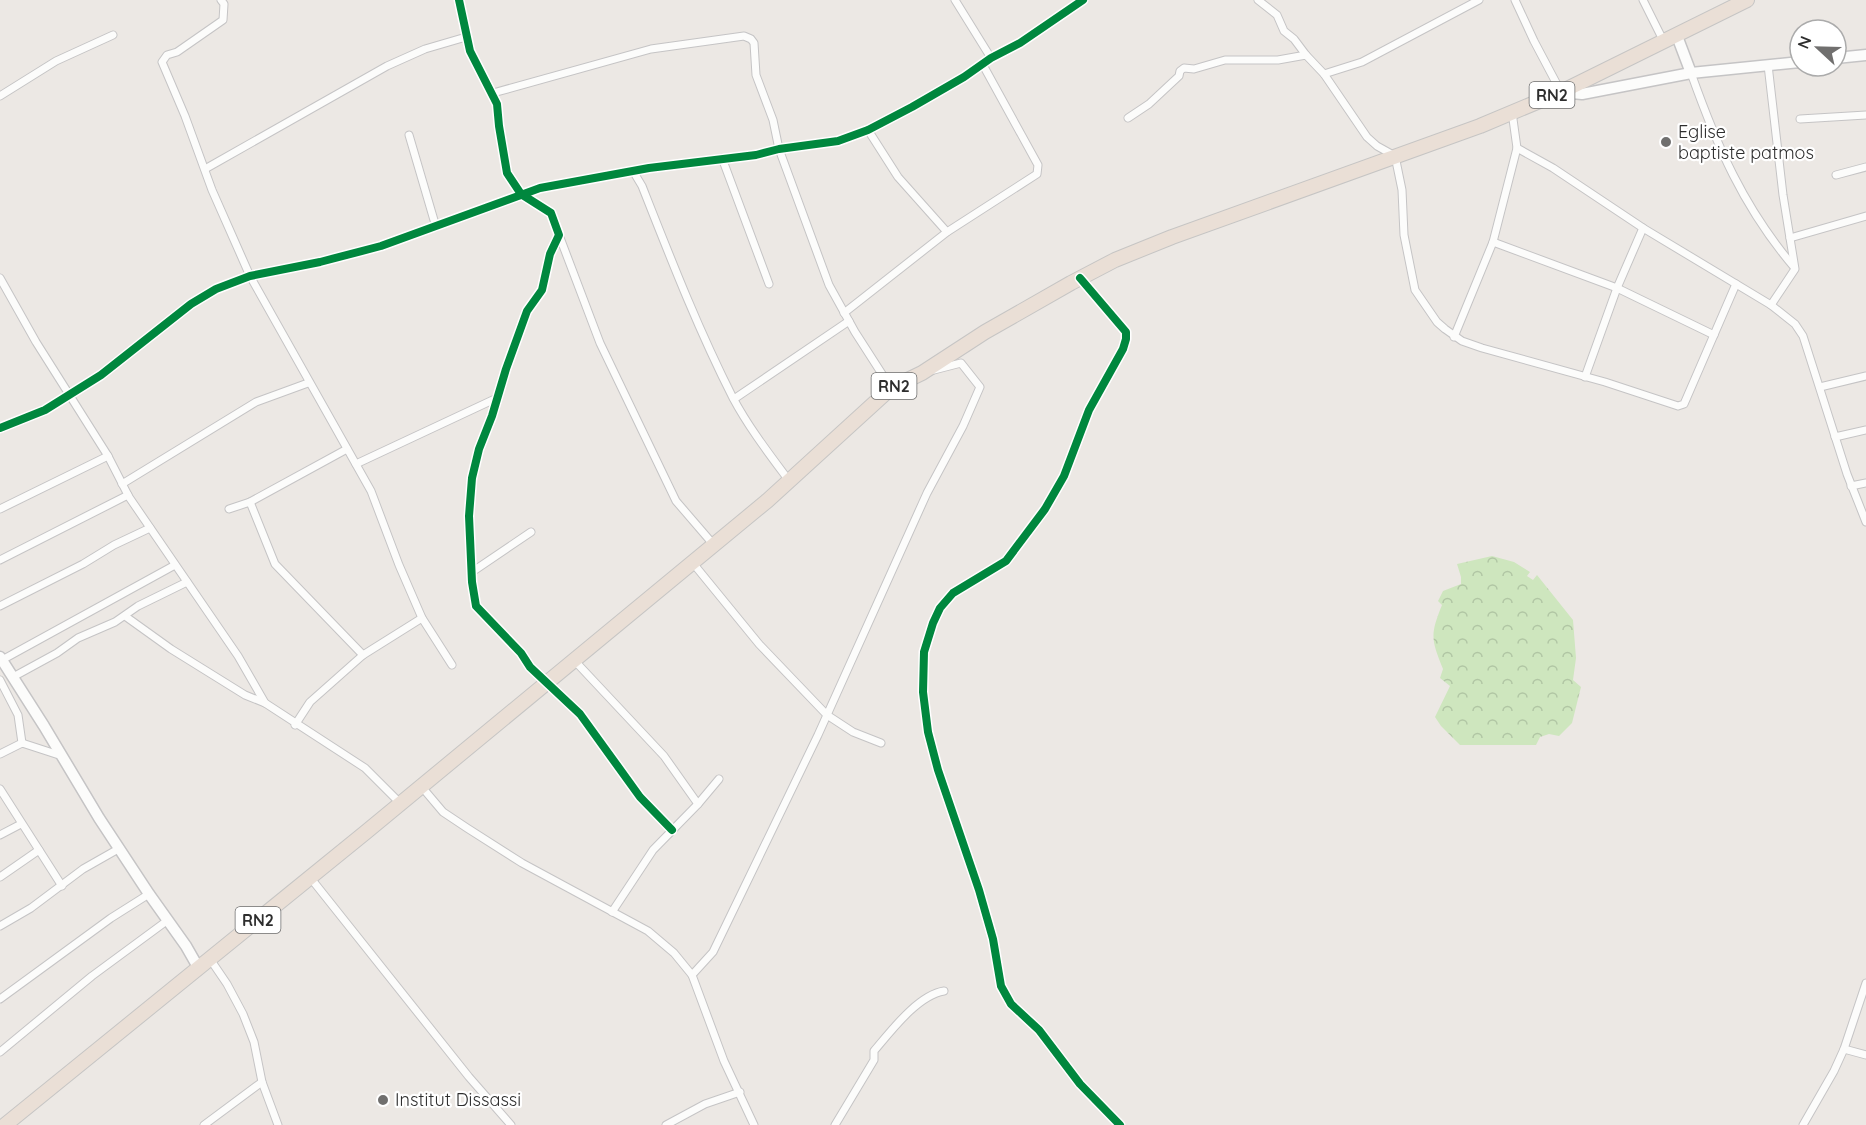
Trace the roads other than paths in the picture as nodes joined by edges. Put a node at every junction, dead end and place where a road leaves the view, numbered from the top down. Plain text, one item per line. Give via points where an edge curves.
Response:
1 (221, 0) edge
2 (459, 0) edge
3 (955, 0) edge
4 (1083, 0) edge
5 (1258, 0) edge
6 (1479, 0) edge
7 (1515, 0) edge
8 (1643, 0) edge
9 (1747, 0) edge
10 (113, 35) dead end
11 (1677, 36) junction
12 (466, 37) junction
13 (1664, 42) junction
14 (1306, 55) junction
15 (1866, 56) edge
16 (1848, 57) edge
17 (991, 58) junction
18 (1788, 63) edge
19 (983, 65) junction
20 (1768, 65) junction
21 (1690, 73) junction
22 (1324, 74) junction
23 (1561, 92) junction
24 (493, 93) junction
25 (0, 96) edge
26 (1512, 112) junction
27 (1866, 115) edge
28 (1128, 118) dead end
29 (1800, 119) dead end
30 (868, 130) junction
31 (409, 135) dead end
32 (1517, 148) junction
33 (779, 149) junction
34 (1395, 156) junction
35 (722, 158) junction
36 (1866, 167) edge
37 (205, 169) junction
38 (633, 171) junction
39 (1836, 175) dead end
40 (521, 194) junction
41 (1866, 216) edge
42 (436, 227) junction
43 (1643, 228) junction
44 (947, 232) junction
45 (559, 236) junction
46 (1790, 238) junction
47 (1493, 242) junction
48 (1796, 269) junction
49 (250, 276) junction
50 (0, 278) edge
51 (1080, 278) junction
52 (769, 284) dead end
53 (1736, 284) junction
54 (1617, 288) junction
55 (1771, 305) junction
56 (844, 312) junction
57 (849, 321) junction
58 (1714, 335) junction
59 (1454, 337) junction
60 (922, 373) junction
61 (1866, 376) edge
62 (1585, 377) junction
63 (309, 383) junction
64 (1820, 387) junction
65 (891, 388) junction
66 (69, 395) junction
67 (497, 398) junction
68 (734, 399) junction
69 (0, 428) edge
70 (1866, 430) edge
71 (1835, 437) junction
72 (347, 449) junction
73 (108, 456) junction
74 (356, 464) junction
75 (790, 482) junction
76 (1866, 483) edge
77 (122, 484) junction
78 (1851, 486) junction
79 (128, 495) junction
80 (250, 502) junction
81 (0, 509) edge
82 (229, 509) dead end
83 (1866, 522) edge
84 (150, 528) junction
85 (531, 532) dead end
86 (713, 544) junction
87 (0, 560) edge
88 (692, 562) junction
89 (175, 566) junction
90 (472, 572) junction
91 (187, 582) junction
92 (0, 606) edge
93 (125, 616) junction
94 (422, 618) junction
95 (363, 656) junction
96 (1, 659) edge
97 (573, 659) junction
98 (452, 664) dead end
99 (13, 677) junction
100 (0, 680) edge
101 (546, 682) junction
102 (265, 704) junction
103 (827, 715) junction
104 (295, 725) junction
105 (22, 743) junction
106 (881, 743) dead end
107 (0, 754) edge
108 (62, 756) junction
109 (719, 779) dead end
110 (421, 786) junction
111 (0, 789) edge
112 (400, 803) junction
113 (698, 804) junction
114 (21, 824) junction
115 (672, 830) junction
116 (0, 835) edge
117 (120, 848) junction
118 (39, 850) junction
119 (309, 876) junction
120 (0, 877) edge
121 (62, 886) junction
122 (148, 894) junction
123 (612, 912) junction
124 (168, 920) junction
125 (0, 926) edge
126 (210, 959) junction
127 (198, 967) junction
128 (692, 975) junction
129 (1866, 983) edge
130 (944, 991) dead end
131 (0, 999) edge
132 (1844, 1049) junction
133 (0, 1052) edge
134 (1866, 1056) edge
135 (262, 1082) junction
136 (740, 1092) junction
137 (6, 1125) edge
138 (204, 1125) edge
139 (278, 1125) edge
140 (511, 1125) edge
141 (666, 1125) edge
142 (754, 1125) edge
143 (835, 1125) edge
144 (1120, 1125) edge
145 (1803, 1125) edge

1 - 37 street via 222,20 162,62
2 - 12 street
3 - 17 street
4 - 17 street
5 - 14 street via 1277,15 1284,31
6 - 22 street via 1362,62
7 - 23 street
8 - 13 street
9 - 11 highway, RN2
10 - 25 street via 56,61
11 - 13 highway, RN2
11 - 21 street
12 - 24 street
12 - 37 street via 387,66
13 - 23 highway, RN2
14 - 22 street
14 - 28 street via 1278,60 1225,60 1184,68 1149,104
15 - 16 street
17 - 19 street
18 - 20 street
19 - 30 street
19 - 44 street via 1039,170
20 - 21 street
20 - 46 street
21 - 23 street via 1582,93
21 - 48 street via 1740,192
22 - 34 street via 1367,137
23 - 26 highway, RN2
24 - 33 street via 651,49 744,36 754,43 756,75
24 - 40 street via 499,109 507,173
26 - 32 street
26 - 34 highway, RN2
27 - 29 street
30 - 33 street via 838,141
30 - 44 street via 898,177
31 - 42 street
32 - 43 street
32 - 47 street
33 - 35 street
33 - 56 street via 829,285
34 - 51 highway, RN2 via 1172,237
34 - 59 street via 1402,190 1405,244 1415,290 1437,322
35 - 38 street
35 - 52 street
36 - 39 street
37 - 49 street
38 - 40 street
38 - 68 street
40 - 42 street
40 - 45 street via 550,213
41 - 46 street
42 - 49 street via 353,254
43 - 53 street
43 - 54 street
44 - 56 street
45 - 67 street via 550,254 542,290 527,311
45 - 86 street via 600,343 676,501
46 - 48 street
47 - 54 street
47 - 59 street
48 - 55 street
49 - 63 street
49 - 66 street via 190,304 101,375
50 - 66 street
51 - 60 highway, RN2
51 - 144 street via 1126,332 1123,349 1089,410 1064,476 1045,509 1006,561 953,592 940,608 924,652 923,692 938,770 990,929 1001,986 1011,1004 1039,1030 1080,1084
53 - 55 street
53 - 58 street
54 - 58 street
54 - 62 street
55 - 64 street via 1795,324 1803,336
56 - 57 street
57 - 65 street
57 - 68 street
58 - 62 street via 1681,406
59 - 62 street
60 - 65 highway, RN2
60 - 103 street via 961,363 980,387 927,493
61 - 64 street
63 - 72 street
63 - 77 street via 256,402
64 - 71 street
65 - 75 highway, RN2
66 - 69 street via 45,410
66 - 73 street
67 - 74 street
67 - 90 street via 472,478
68 - 75 street
70 - 71 street
71 - 78 street
72 - 74 street
72 - 80 street
73 - 77 street
73 - 81 street
74 - 94 street
75 - 86 highway, RN2
76 - 78 street
77 - 79 street
78 - 83 street
79 - 84 street
79 - 87 street
80 - 82 street
80 - 95 street via 275,564
84 - 89 street
84 - 92 street
85 - 90 street
86 - 88 highway, RN2
88 - 97 highway, RN2
88 - 103 street via 764,649
89 - 91 street
89 - 96 street
90 - 101 street via 476,606
91 - 93 street
91 - 102 street via 238,656
93 - 99 street via 78,638
93 - 102 street via 171,649
94 - 95 street
94 - 98 street
95 - 104 street via 310,702
96 - 99 street
97 - 101 highway, RN2
97 - 113 street via 664,756
99 - 108 street
100 - 105 street via 18,715
101 - 110 highway, RN2
101 - 115 street via 580,714 640,796
102 - 104 street
103 - 106 street via 853,732
103 - 128 street via 713,952
104 - 112 street via 365,768
105 - 107 street
105 - 108 street
108 - 117 street
109 - 113 street
110 - 112 highway, RN2
110 - 123 street via 443,812 467,828
111 - 114 street
112 - 119 highway, RN2
113 - 115 street
114 - 116 street
114 - 118 street
115 - 123 street via 653,850
117 - 121 street
117 - 122 street
118 - 120 street
118 - 121 street
119 - 126 highway, RN2
119 - 140 street
121 - 125 street
122 - 124 street
122 - 131 street
123 - 128 street via 661,940
124 - 127 street
124 - 133 street
126 - 127 highway, RN2
126 - 135 street via 243,1014 254,1042
127 - 137 highway, RN2
128 - 136 street via 723,1060
129 - 132 street
130 - 143 street via 913,1008 874,1051 874,1060
132 - 134 street
132 - 145 street
135 - 138 street
135 - 139 street
136 - 141 street via 705,1104
136 - 142 street

